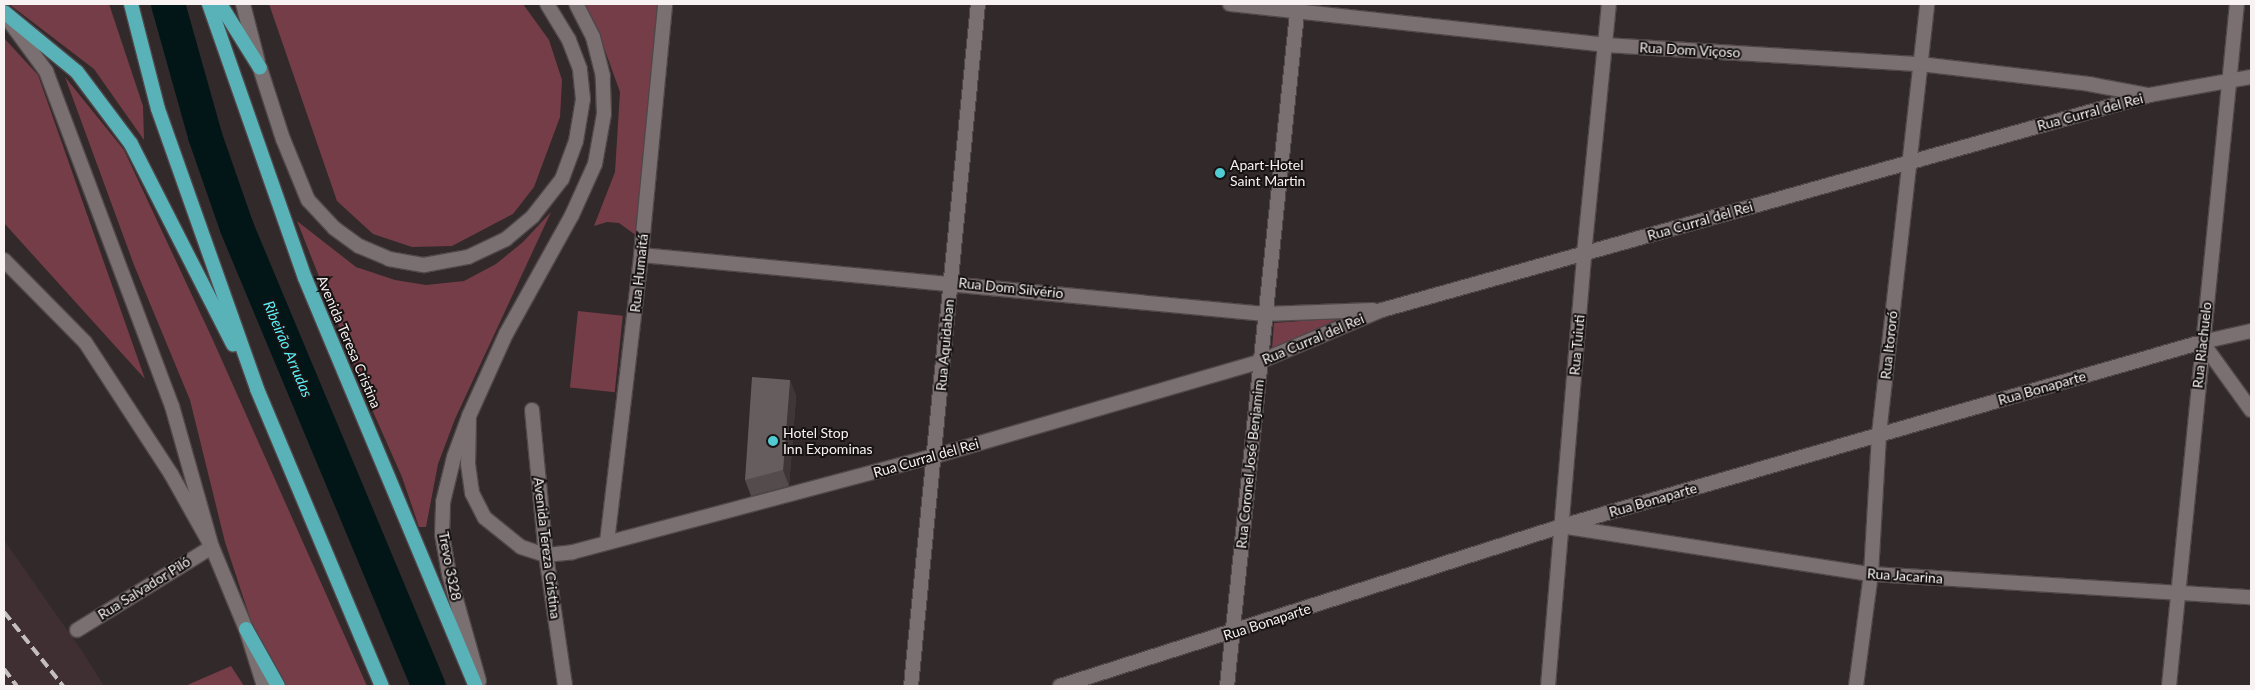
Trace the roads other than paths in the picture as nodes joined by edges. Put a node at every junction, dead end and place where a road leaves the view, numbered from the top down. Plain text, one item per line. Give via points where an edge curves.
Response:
1 (131, 4) edge
2 (209, 4) edge
3 (220, 4) edge
4 (243, 4) edge
5 (547, 4) edge
6 (576, 4) edge
7 (665, 4) edge
8 (978, 4) edge
9 (1230, 4) edge
10 (1609, 4) edge
11 (1927, 4) edge
12 (2237, 4) edge
13 (1298, 8) edge
14 (4, 13) edge
15 (1605, 45) junction
16 (1920, 64) junction
17 (260, 68) junction
18 (2251, 77) edge
19 (2227, 82) junction
20 (2150, 95) junction
21 (1909, 161) junction
22 (1584, 254) junction
23 (641, 255) junction
24 (4, 260) edge
25 (951, 282) junction
26 (1382, 310) junction
27 (1265, 314) junction
28 (2251, 331) edge
29 (2202, 342) junction
30 (1262, 361) junction
31 (257, 389) junction
32 (532, 410) dead end
33 (2251, 410) edge
34 (469, 416) junction
35 (1878, 434) junction
36 (935, 456) junction
37 (1562, 526) junction
38 (607, 542) junction
39 (212, 547) junction
40 (546, 555) junction
41 (1871, 574) junction
42 (2177, 591) junction
43 (2251, 597) edge
44 (246, 629) junction
45 (77, 630) dead end
46 (1232, 633) junction
47 (264, 686) edge
48 (278, 686) edge
49 (382, 686) edge
50 (476, 686) edge
51 (480, 686) edge
52 (565, 686) edge
53 (911, 686) edge
54 (1060, 686) edge
55 (1226, 686) edge
56 (1548, 686) edge
57 (1856, 686) edge
58 (2169, 686) edge

1 - 31 highway via 158,109
2 - 50 highway, Avenida Teresa Cristina via 305,278
3 - 17 highway
4 - 17 street
5 - 17 street via 569,40 580,69 583,99 576,140 562,179 533,216 506,239 468,257 424,265 390,259 359,246 334,228 308,200
6 - 34 street, Trevo 3328 via 593,38 603,76 604,114 595,164 572,215 506,334
7 - 23 street, Rua Humaitá
8 - 25 street, Rua Aquidaban
9 - 13 street, Rua Dom Viçoso
10 - 15 street, Rua Tuiuti
11 - 16 street, Rua Itororó
12 - 19 street, Rua Riachuelo
13 - 15 street, Rua Dom Viçoso
13 - 27 street, Rua Coronel José Benjamim
14 - 31 highway via 77,72 131,144
14 - 39 street via 46,71 172,406
15 - 16 street, Rua Dom Viçoso
15 - 22 street, Rua Tuiuti
16 - 20 street, Rua Dom Viçoso via 2089,84
16 - 21 street, Rua Itororó
18 - 19 street, Rua Curral del Rei
19 - 20 street, Rua Curral del Rei
19 - 29 street, Rua Riachuelo
20 - 21 street, Rua Curral del Rei
21 - 22 street, Rua Curral del Rei
21 - 35 street, Rua Itororó
22 - 26 street, Rua Curral del Rei
22 - 37 street, Rua Tuiuti
23 - 25 street, Rua Dom Silvério
23 - 38 street, Rua Humaitá
24 - 39 street via 85,342 171,474
25 - 27 street, Rua Dom Silvério
25 - 36 street, Rua Aquidaban
26 - 27 street, Rua Dom Silvério
26 - 30 street, Rua Curral del Rei
27 - 30 street, Rua Coronel José Benjamim
28 - 29 street, Rua Bonaparte
29 - 33 street
29 - 35 street, Rua Bonaparte
29 - 42 street, Rua Riachuelo
30 - 36 street, Rua Curral del Rei
30 - 46 street, Rua Coronel José Benjamim
31 - 49 highway
32 - 40 street, Avenida Tereza Cristina
34 - 40 street, Rua Curral del Rei via 468,464 472,493 485,518 521,547
34 - 51 street, Trevo 3328 via 443,502 442,535 449,574
35 - 37 street, Rua Bonaparte
35 - 41 street, Rua Itororó
36 - 38 street, Rua Curral del Rei
36 - 53 street, Rua Aquidaban
37 - 41 street, Rua Jacarina
37 - 46 street, Rua Bonaparte
37 - 56 street, Rua Tuiuti
38 - 40 street, Rua Curral del Rei via 573,552
39 - 44 street
39 - 45 street, Rua Salvador Piló
40 - 52 street, Avenida Tereza Cristina
41 - 42 street, Rua Jacarina
41 - 57 street, Rua Itororó
42 - 43 street, Rua Jacarina
42 - 58 street, Rua Riachuelo
44 - 47 street
44 - 48 highway
46 - 54 street, Rua Bonaparte
46 - 55 street, Rua Coronel José Benjamim

